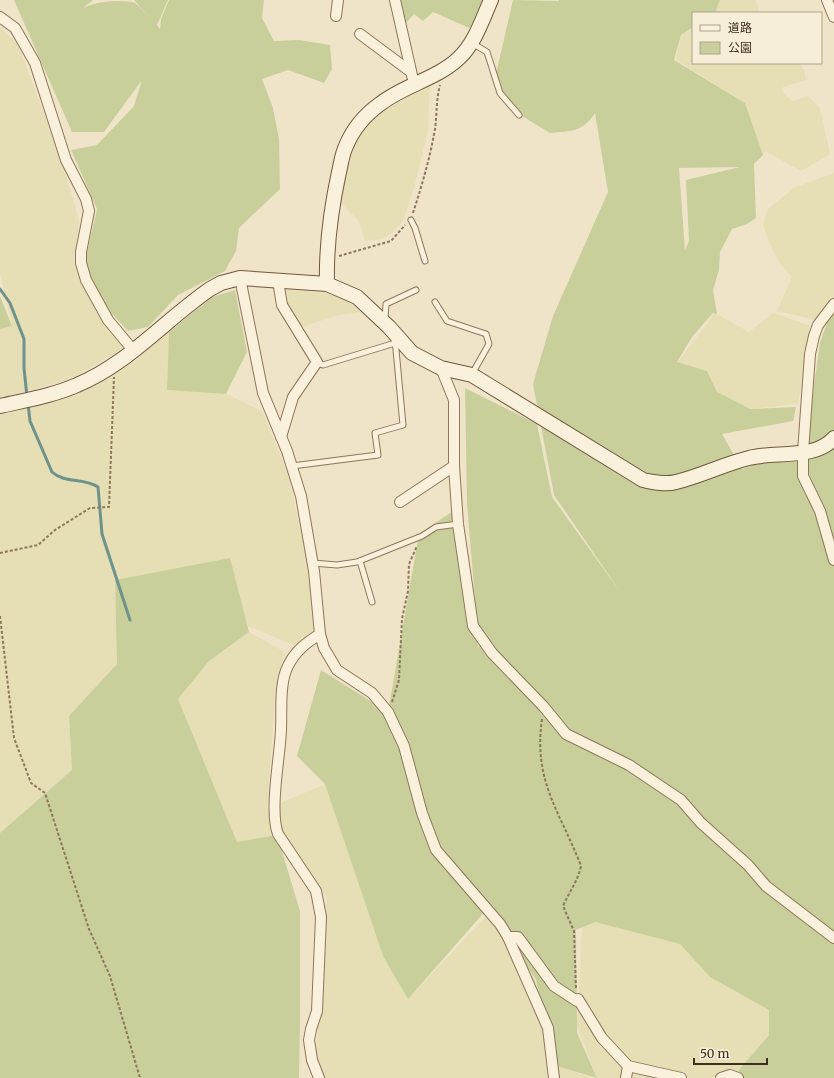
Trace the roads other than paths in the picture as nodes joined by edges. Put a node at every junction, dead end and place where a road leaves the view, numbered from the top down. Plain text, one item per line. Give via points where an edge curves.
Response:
1 (338, 0) edge
2 (395, 0) edge
3 (491, 0) edge
4 (827, 0) edge
5 (336, 16) dead end
6 (0, 17) edge
7 (834, 17) edge
8 (360, 34) dead end
9 (471, 43) junction
10 (412, 78) junction
11 (519, 115) dead end
12 (411, 220) road end
13 (425, 261) dead end
14 (240, 278) junction
15 (278, 281) junction
16 (327, 284) junction
17 (416, 290) dead end
18 (435, 302) dead end
19 (834, 304) edge
20 (384, 323) junction
21 (395, 339) junction
22 (133, 350) junction
23 (316, 362) junction
24 (441, 368) junction
25 (472, 375) junction
26 (0, 406) edge
27 (280, 437) junction
28 (834, 438) edge
29 (803, 452) junction
30 (292, 466) junction
31 (454, 466) junction
32 (400, 502) dead end
33 (458, 524) junction
34 (834, 560) edge
35 (360, 561) junction
36 (313, 563) junction
37 (372, 602) dead end
38 (320, 634) junction
39 (508, 937) junction
40 (834, 938) edge
41 (628, 1066) junction
42 (319, 1078) edge
43 (554, 1078) edge
44 (626, 1078) edge
45 (681, 1078) edge
46 (721, 1078) edge
47 (738, 1078) edge

1 - 5 street
2 - 10 street
3 - 9 street
4 - 7 street
6 - 22 street via 15,28 35,63 66,160 86,199 89,211 81,252 86,280 108,320
8 - 10 street
9 - 10 street via 459,58 445,69
9 - 11 lane via 487,52 500,93
10 - 16 street via 358,124 345,146 330,224 326,260
12 - 13 lane
14 - 15 street
14 - 22 street via 221,283 206,292
14 - 27 street via 263,393
15 - 16 street
15 - 23 street via 282,305
16 - 20 street via 357,297
17 - 20 lane via 386,304
18 - 25 lane via 447,321 486,334 489,344
19 - 29 street via 818,325 810,354
20 - 21 street
21 - 23 lane via 323,365
21 - 24 street via 412,353
21 - 30 lane via 403,425 375,434 378,455
22 - 26 street via 115,364 78,385 34,399
23 - 27 street via 294,397
24 - 25 street
24 - 31 street via 454,400
25 - 29 street via 643,480 675,483 750,457
27 - 30 street
28 - 29 street via 827,446
29 - 34 street via 803,476 820,511
30 - 36 street via 301,496
31 - 32 street
31 - 33 street
33 - 35 lane via 436,527 422,536
33 - 40 street via 473,626 492,653 566,734 629,765 681,800 766,886
35 - 36 lane via 337,565
35 - 37 lane
36 - 38 street
38 - 39 street via 324,648 336,670 372,693 388,712 404,746 422,812 436,850 500,924
38 - 42 street via 297,650 287,667 282,696 275,827 316,891 320,902 317,1011 309,1040 312,1060
39 - 41 street via 518,937 554,986 577,1001 578,999 602,1038
39 - 43 street via 548,1028
41 - 44 street
41 - 45 street
46 - 47 street via 730,1075

